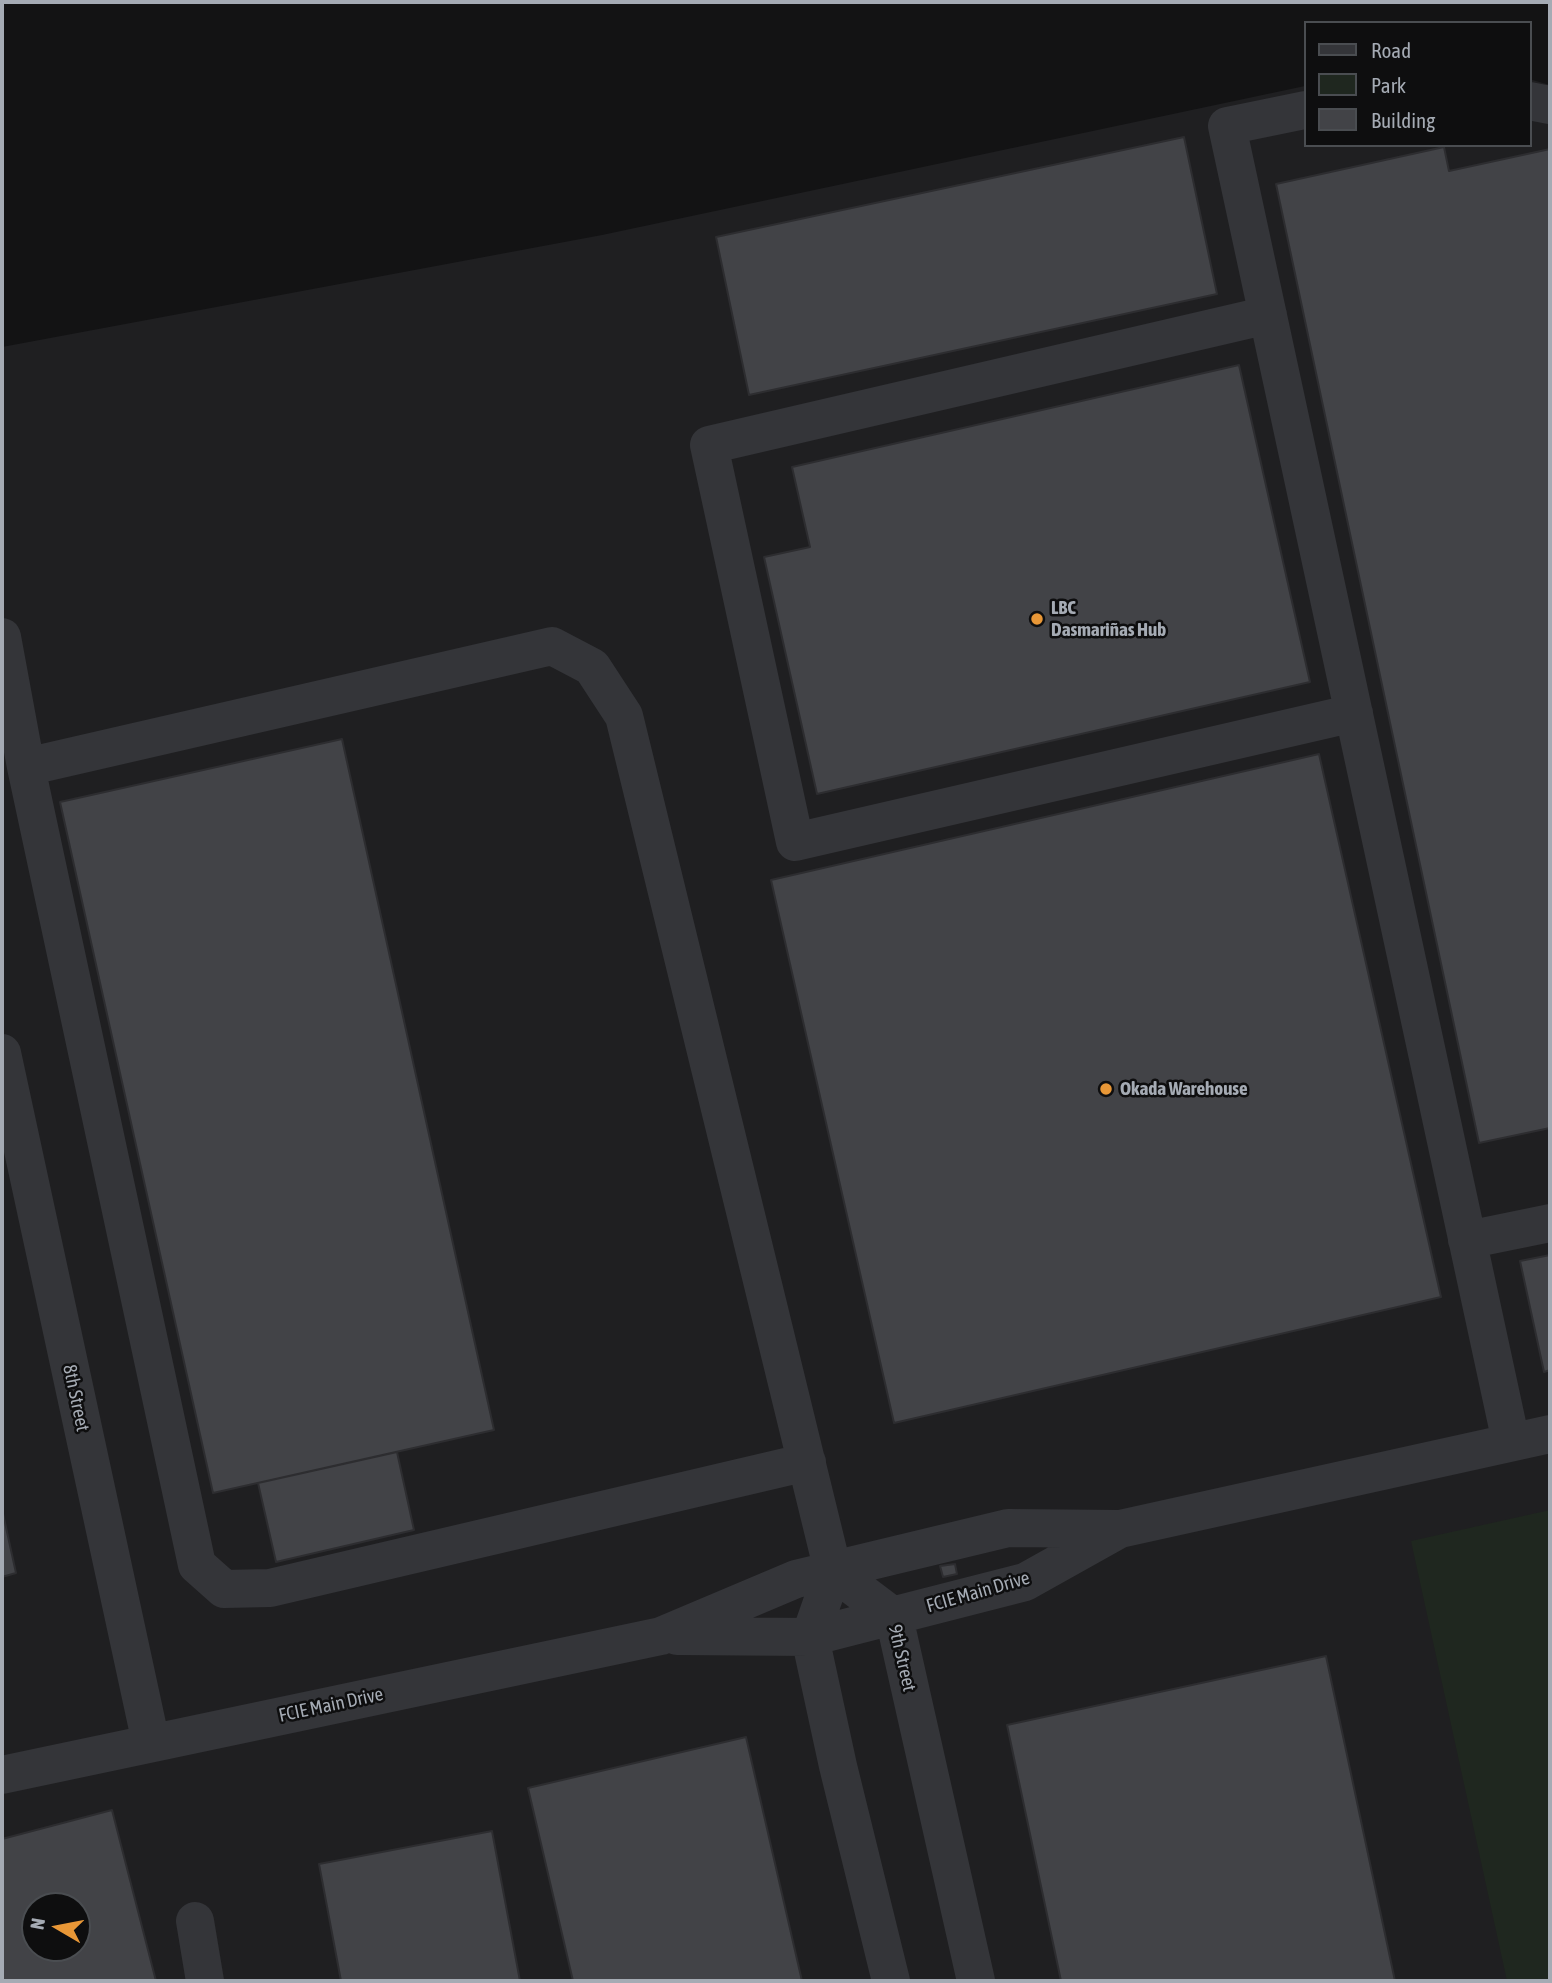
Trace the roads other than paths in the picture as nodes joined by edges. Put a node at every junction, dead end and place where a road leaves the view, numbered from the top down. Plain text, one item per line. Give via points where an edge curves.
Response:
1 (1531, 101) edge
2 (1550, 105) edge
3 (1304, 110) edge
4 (1268, 315) junction
5 (2, 637) edge
6 (1354, 713) junction
7 (26, 767) junction
8 (2, 1053) edge
9 (1550, 1223) edge
10 (1467, 1240) junction
11 (1550, 1434) edge
12 (1511, 1442) junction
13 (807, 1462) junction
14 (1119, 1530) junction
15 (833, 1571) junction
16 (894, 1616) junction
17 (661, 1636) junction
18 (810, 1637) junction
19 (151, 1743) junction
20 (2, 1775) edge
21 (195, 1921) dead end
22 (205, 1981) edge
23 (891, 1981) edge
24 (976, 1981) edge

1 - 2 street
3 - 4 street via 1227,126
4 - 6 street
4 - 6 street via 709,444 795,842
5 - 7 street
6 - 10 street
7 - 13 street via 552,646 592,667 624,716
7 - 13 street via 197,1565 224,1589 270,1588
8 - 19 street, 8th Street
9 - 10 street
10 - 12 street
11 - 12 street, FCIE Main Drive
12 - 14 street, FCIE Main Drive
13 - 15 street
14 - 15 street, FCIE Main Drive via 1008,1528
14 - 16 street, FCIE Main Drive via 1025,1582
15 - 16 street, 9th Street
15 - 17 street, FCIE Main Drive via 796,1579
15 - 18 street
16 - 18 street, FCIE Main Drive
16 - 24 street, 9th Street
17 - 18 street, FCIE Main Drive
17 - 19 street, FCIE Main Drive
18 - 23 street
19 - 20 street, FCIE Main Drive
21 - 22 street

